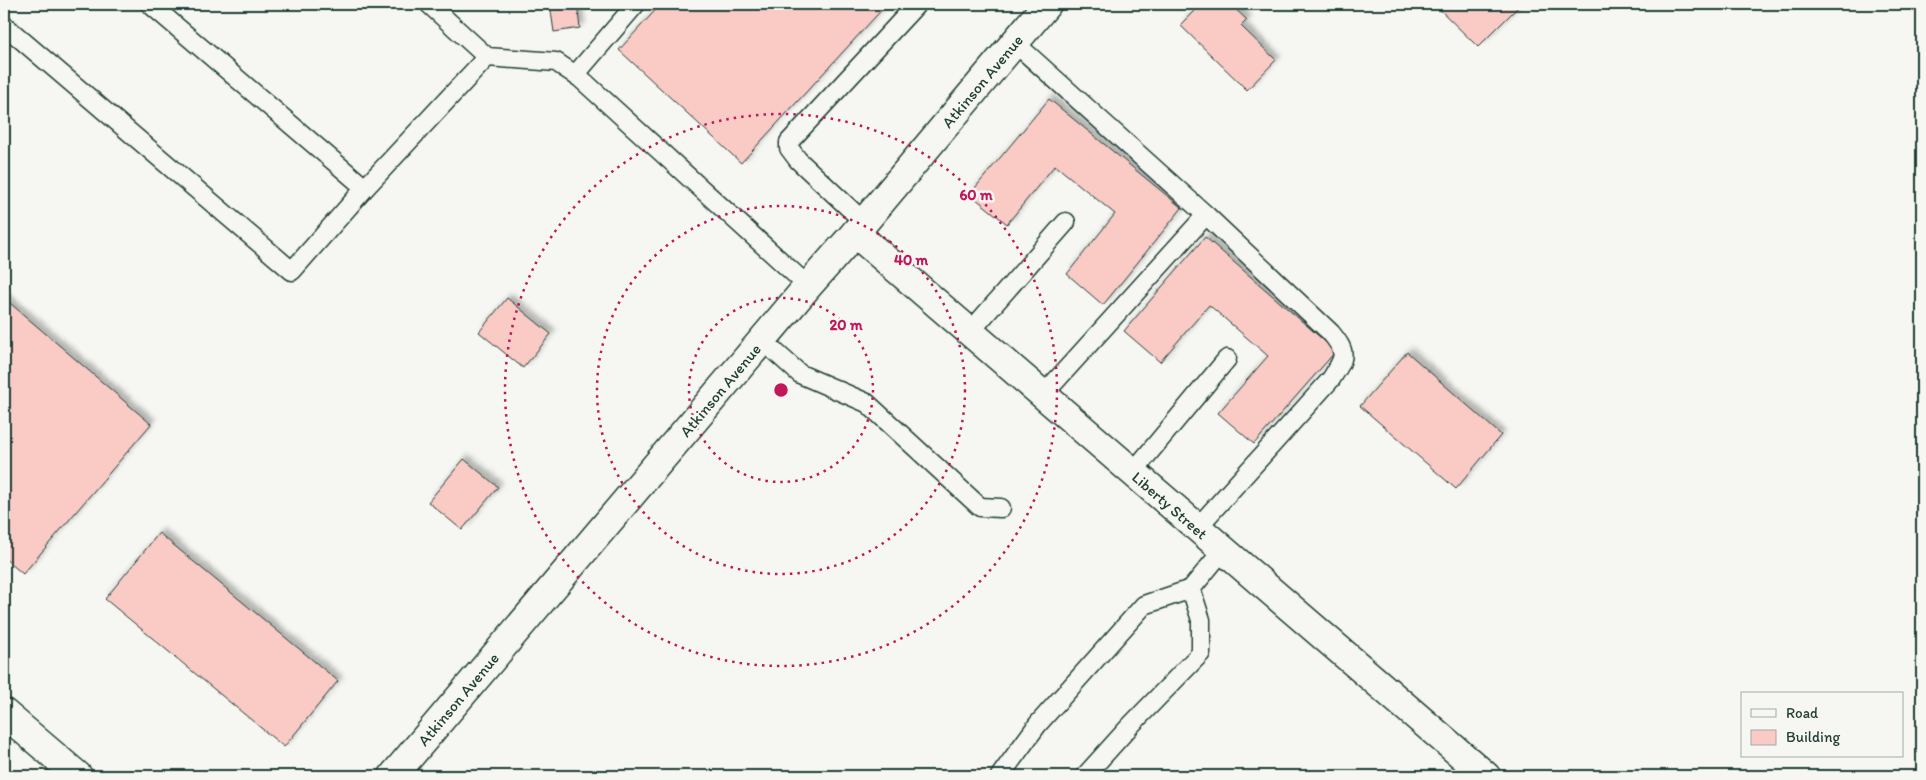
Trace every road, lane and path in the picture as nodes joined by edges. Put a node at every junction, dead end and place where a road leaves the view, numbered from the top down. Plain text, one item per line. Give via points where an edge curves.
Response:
1 (150, 4) edge
2 (429, 4) edge
3 (636, 4) edge
4 (917, 4) edge
5 (1047, 4) edge
6 (4, 25) edge
7 (1015, 43) junction
8 (487, 57) junction
9 (575, 75) junction
10 (365, 188) junction
11 (1206, 215) junction
12 (1066, 222) dead end
13 (860, 227) junction
14 (808, 286) junction
15 (970, 332) junction
16 (762, 340) junction
17 (1227, 359) dead end
18 (1043, 395) junction
19 (1133, 472) junction
20 (1001, 508) dead end
21 (1197, 528) junction
22 (1223, 550) junction
23 (1191, 590) junction
24 (4, 713) edge
25 (78, 776) edge
26 (393, 776) edge
27 (1000, 776) edge
28 (1085, 776) edge
29 (1486, 776) edge

1 - 10 lane
2 - 8 lane
3 - 9 lane
4 - 13 lane via 789,142 789,148 798,160
5 - 7 street, Atkinson Avenue
6 - 10 lane via 292,271
7 - 11 lane
7 - 13 street, Atkinson Avenue
8 - 9 lane via 556,62
8 - 10 lane
9 - 14 lane
11 - 18 lane
11 - 21 lane via 1331,333 1342,347 1342,361 1331,379
12 - 15 lane
13 - 14 street, Atkinson Avenue
13 - 15 street, Liberty Street
14 - 16 street, Atkinson Avenue
15 - 18 street, Liberty Street
16 - 20 lane via 800,374 867,403 980,507
16 - 26 street, Atkinson Avenue
17 - 19 lane
18 - 19 street, Liberty Street
19 - 21 street, Liberty Street
21 - 22 street, Liberty Street
22 - 23 lane
22 - 29 street, Liberty Street
23 - 27 lane via 1144,605 1038,724
23 - 28 lane via 1201,620 1201,653
24 - 25 street

